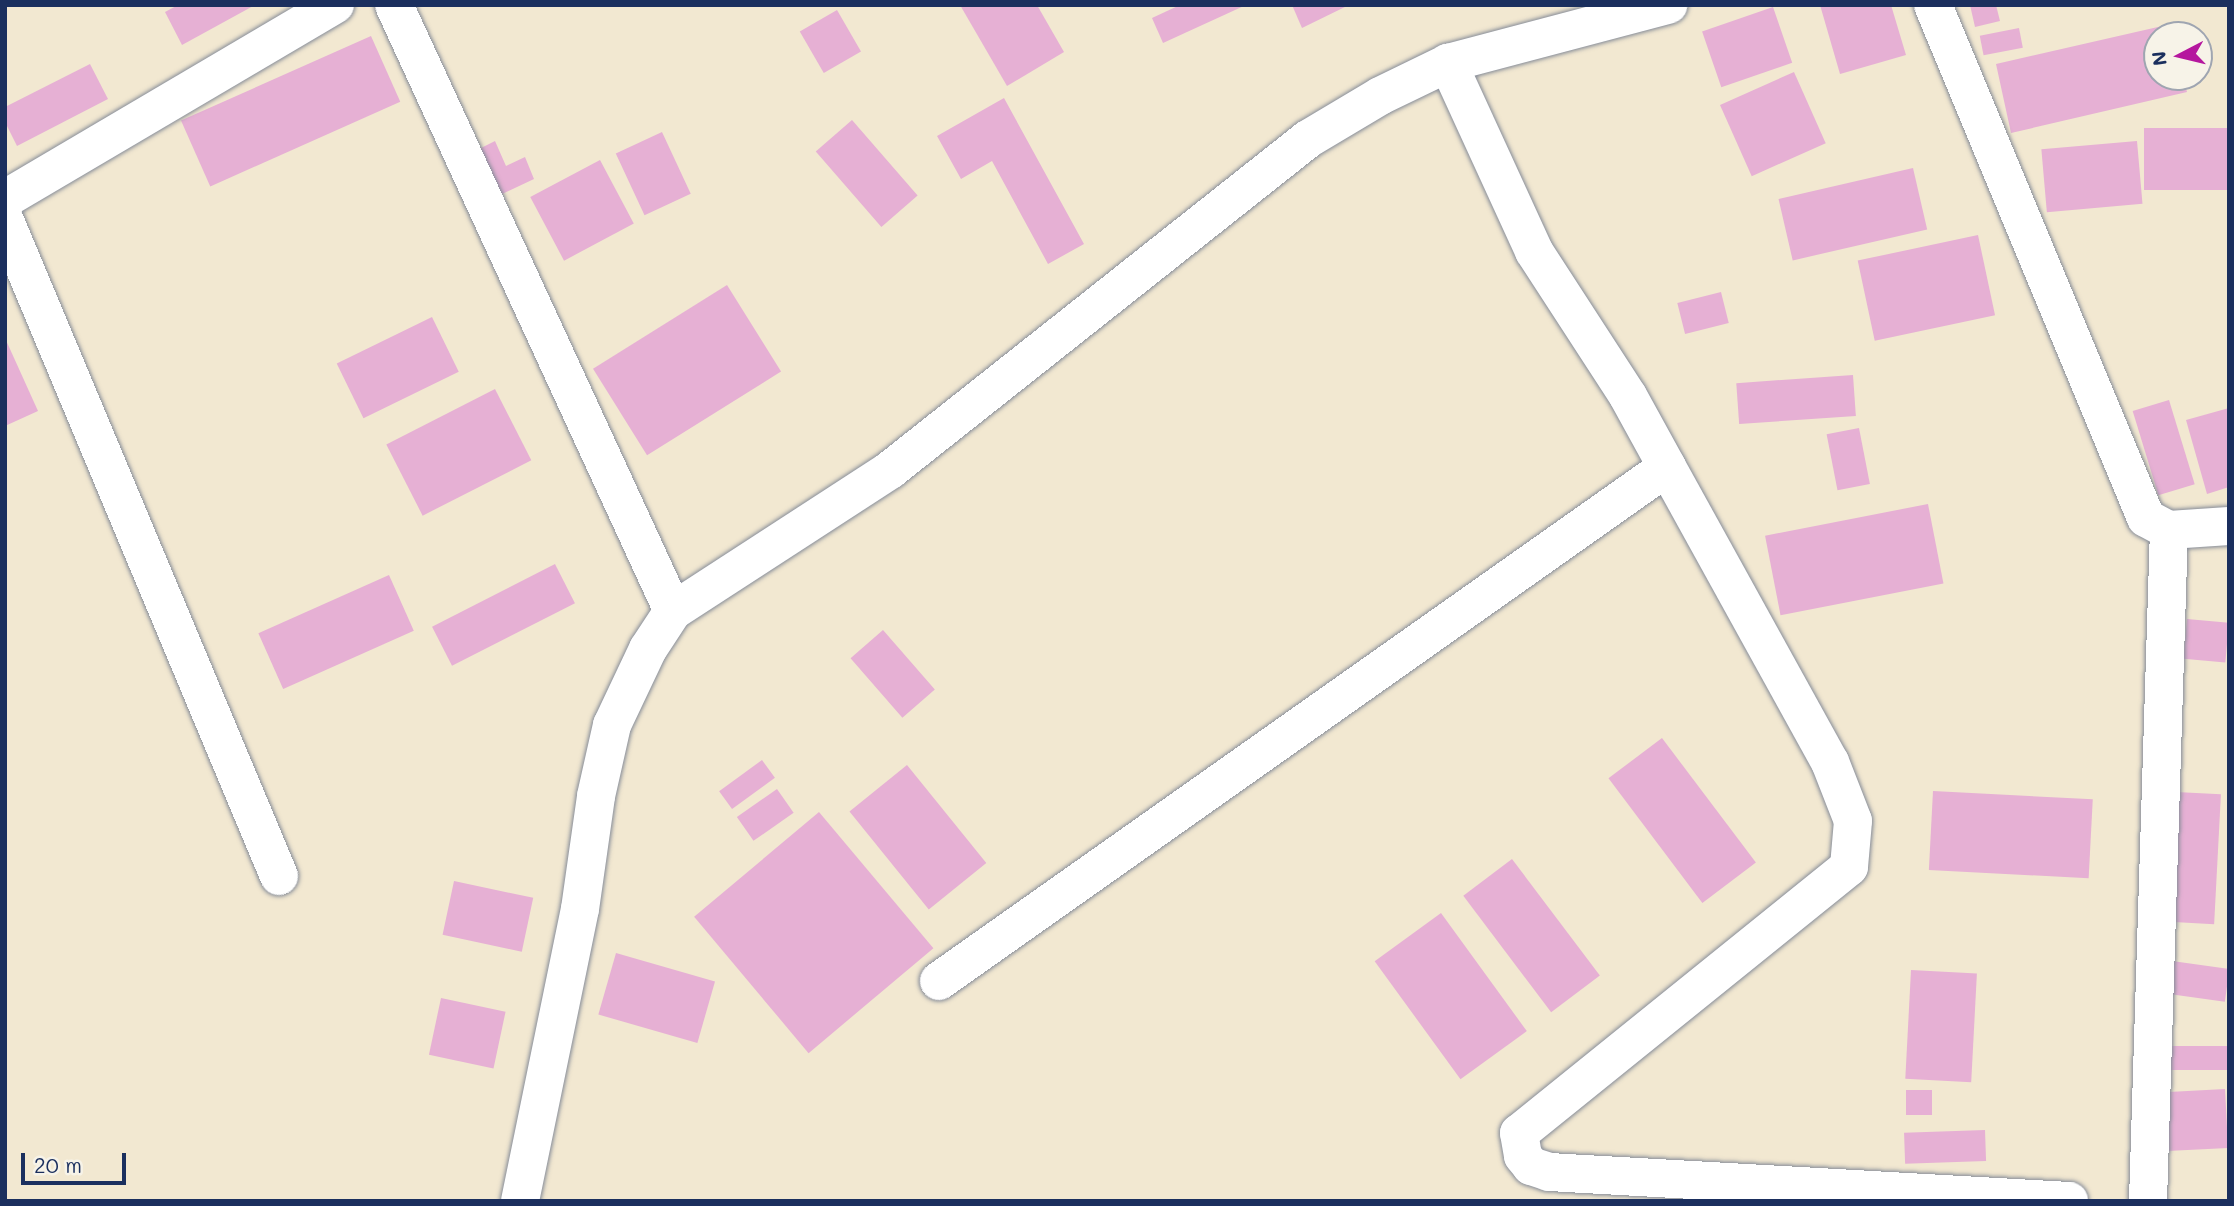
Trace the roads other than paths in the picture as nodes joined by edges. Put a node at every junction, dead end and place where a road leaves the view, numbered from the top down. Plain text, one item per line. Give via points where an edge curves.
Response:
1 (335, 5) edge
2 (394, 5) edge
3 (1668, 5) edge
4 (1933, 5) edge
5 (1448, 63) junction
6 (5, 199) edge
7 (5, 221) edge
8 (1667, 467) junction
9 (2229, 526) edge
10 (2169, 530) junction
11 (673, 611) junction
12 (279, 876) dead end
13 (939, 981) dead end
14 (520, 1201) edge
15 (2069, 1201) edge
16 (2148, 1201) edge

1 - 6 street
2 - 11 street
3 - 5 street
4 - 10 street via 2146,518
5 - 8 street via 1534,251 1628,396
5 - 11 street via 1308,139 890,470
7 - 12 street
8 - 13 street
8 - 15 street via 1830,762 1853,821 1849,867 1519,1133 1522,1156 1531,1166 1549,1172
9 - 10 street
10 - 16 street
11 - 14 street via 648,649 612,725

